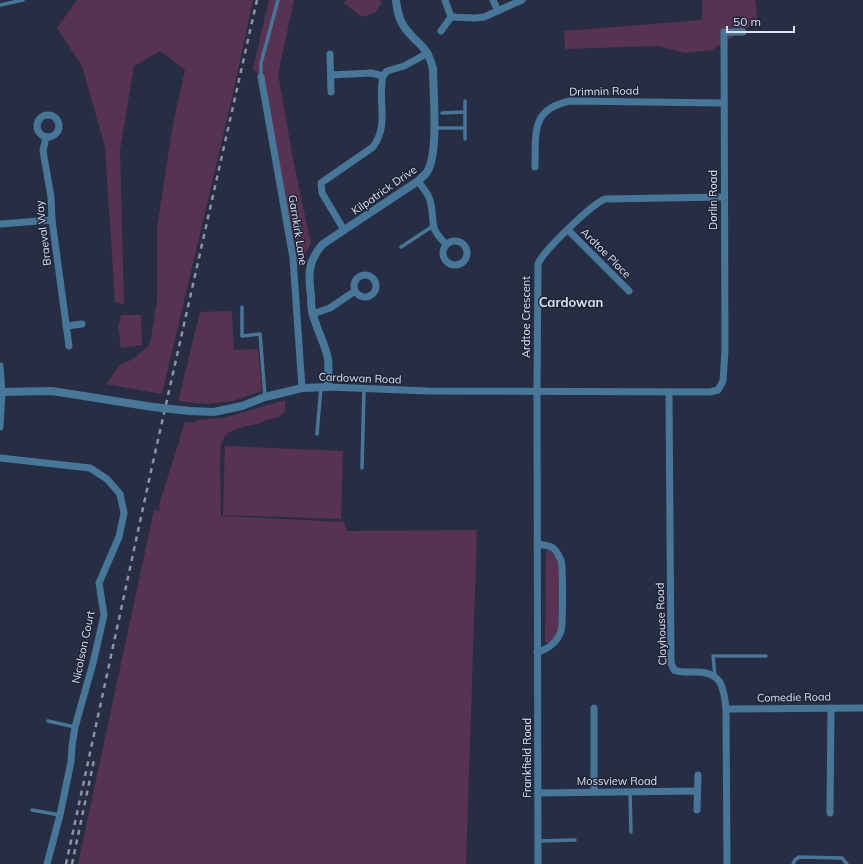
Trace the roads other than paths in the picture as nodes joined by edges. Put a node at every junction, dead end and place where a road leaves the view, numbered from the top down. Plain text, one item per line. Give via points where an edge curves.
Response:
1 (23, 0) edge
2 (278, 0) edge
3 (396, 0) edge
4 (445, 0) edge
5 (493, 0) edge
6 (522, 0) edge
7 (0, 5) edge
8 (498, 11) junction
9 (451, 17) junction
10 (441, 31) dead end
11 (743, 32) dead end
12 (428, 53) junction
13 (330, 54) dead end
14 (331, 75) junction
15 (383, 76) junction
16 (261, 77) joint
17 (331, 92) dead end
18 (465, 101) dead end
19 (724, 103) junction
20 (464, 112) junction
21 (442, 113) dead end
22 (434, 128) junction
23 (464, 128) junction
24 (46, 137) dead end
25 (465, 139) dead end
26 (535, 167) dead end
27 (418, 181) junction
28 (724, 197) junction
29 (52, 220) junction
30 (0, 224) edge
31 (433, 226) junction
32 (344, 230) junction
33 (568, 230) junction
34 (446, 244) dead end
35 (401, 247) dead end
36 (356, 291) dead end
37 (629, 291) dead end
38 (242, 307) dead end
39 (313, 314) junction
40 (82, 324) dead end
41 (66, 326) junction
42 (69, 346) dead end
43 (0, 366) edge
44 (721, 386) joint
45 (324, 387) junction
46 (302, 388) junction
47 (364, 389) junction
48 (537, 390) junction
49 (1, 392) edge
50 (669, 392) junction
51 (265, 397) junction
52 (0, 428) edge
53 (317, 434) dead end
54 (0, 458) edge
55 (362, 468) dead end
56 (537, 544) junction
57 (537, 652) junction
58 (766, 656) dead end
59 (715, 676) junction
60 (594, 708) dead end
61 (831, 708) junction
62 (863, 708) edge
63 (726, 709) junction
64 (48, 721) dead end
65 (75, 727) junction
66 (698, 775) dead end
67 (594, 791) junction
68 (630, 791) junction
69 (697, 791) junction
70 (538, 793) junction
71 (32, 810) dead end
72 (697, 810) dead end
73 (830, 813) dead end
74 (60, 815) junction
75 (630, 832) dead end
76 (575, 840) dead end
77 (538, 841) junction
78 (47, 864) edge
79 (538, 864) edge
80 (727, 864) edge
81 (793, 864) edge
82 (847, 864) edge

1 - 7 lane
2 - 16 lane via 261,63
3 - 12 street, Kilpatrick Drive via 402,24
4 - 9 street
5 - 8 street
6 - 8 street
8 - 9 street via 484,17
9 - 10 street
11 - 19 street, Dorlin Road via 724,32
12 - 15 street via 404,66 388,71
12 - 22 street, Kilpatrick Drive via 433,69
13 - 14 street
14 - 15 street via 371,73
14 - 17 street
15 - 32 street via 379,139 373,147 321,183 322,193
16 - 46 street, Garnkirk Lane via 293,258
18 - 20 lane
19 - 26 street, Drimnin Road via 560,103 545,112 540,119 536,132
19 - 28 street, Dorlin Road
20 - 21 lane
20 - 23 lane
22 - 23 lane
22 - 27 street, Kilpatrick Drive via 432,160 427,172
23 - 25 lane
24 - 29 street, Braeval Way via 43,151
27 - 31 street via 429,196
27 - 32 street, Kilpatrick Drive
28 - 33 street, Ardtoe Crescent via 605,199 594,205
28 - 44 street, Dorlin Road via 725,350 724,381
29 - 30 street
29 - 41 street, Braeval Way
31 - 34 street via 436,234
31 - 35 lane
32 - 39 street, Kilpatrick Drive via 323,244 312,261 309,283
33 - 37 street, Ardtoe Place
33 - 48 street, Ardtoe Crescent via 538,264
36 - 39 street via 330,308
38 - 51 lane via 242,336 260,334
39 - 45 street, Kilpatrick Drive via 328,360
40 - 41 street
41 - 42 street, Braeval Way
43 - 49 street
44 - 50 street, Cardowan Road via 718,390 710,392
45 - 46 street, Cardowan Road
45 - 47 street, Cardowan Road
45 - 53 lane
46 - 51 street, Cardowan Road
47 - 48 street, Cardowan Road
47 - 55 lane
48 - 50 street, Cardowan Road
48 - 56 street, Frankfield Road
49 - 51 street, Cardowan Road, bridge via 52,391 153,407 214,412 242,406
49 - 52 street
50 - 59 street, Clayhouse Road via 672,663 674,670 680,672 704,672
54 - 65 street, Nicolson Court via 90,468 107,479 120,494 124,513 119,537 99,583 104,614
56 - 57 street, Frankfield Road
56 - 57 street via 551,546 561,561 562,629 558,638 544,651
57 - 70 street, Frankfield Road
58 - 59 lane via 713,656
59 - 63 street via 724,688
60 - 67 street
61 - 62 street, Comedie Road
61 - 63 street, Comedie Road
61 - 73 street
63 - 80 street
64 - 65 lane
65 - 74 street, Nicolson Court
66 - 69 street
67 - 68 street, Mossview Road
67 - 70 street, Mossview Road
68 - 69 street, Mossview Road
68 - 75 lane
69 - 72 street
70 - 77 street, Frankfield Road
71 - 74 lane
74 - 78 street, Nicolson Court
76 - 77 lane
77 - 79 street, Frankfield Road
81 - 82 lane via 799,857 842,858

